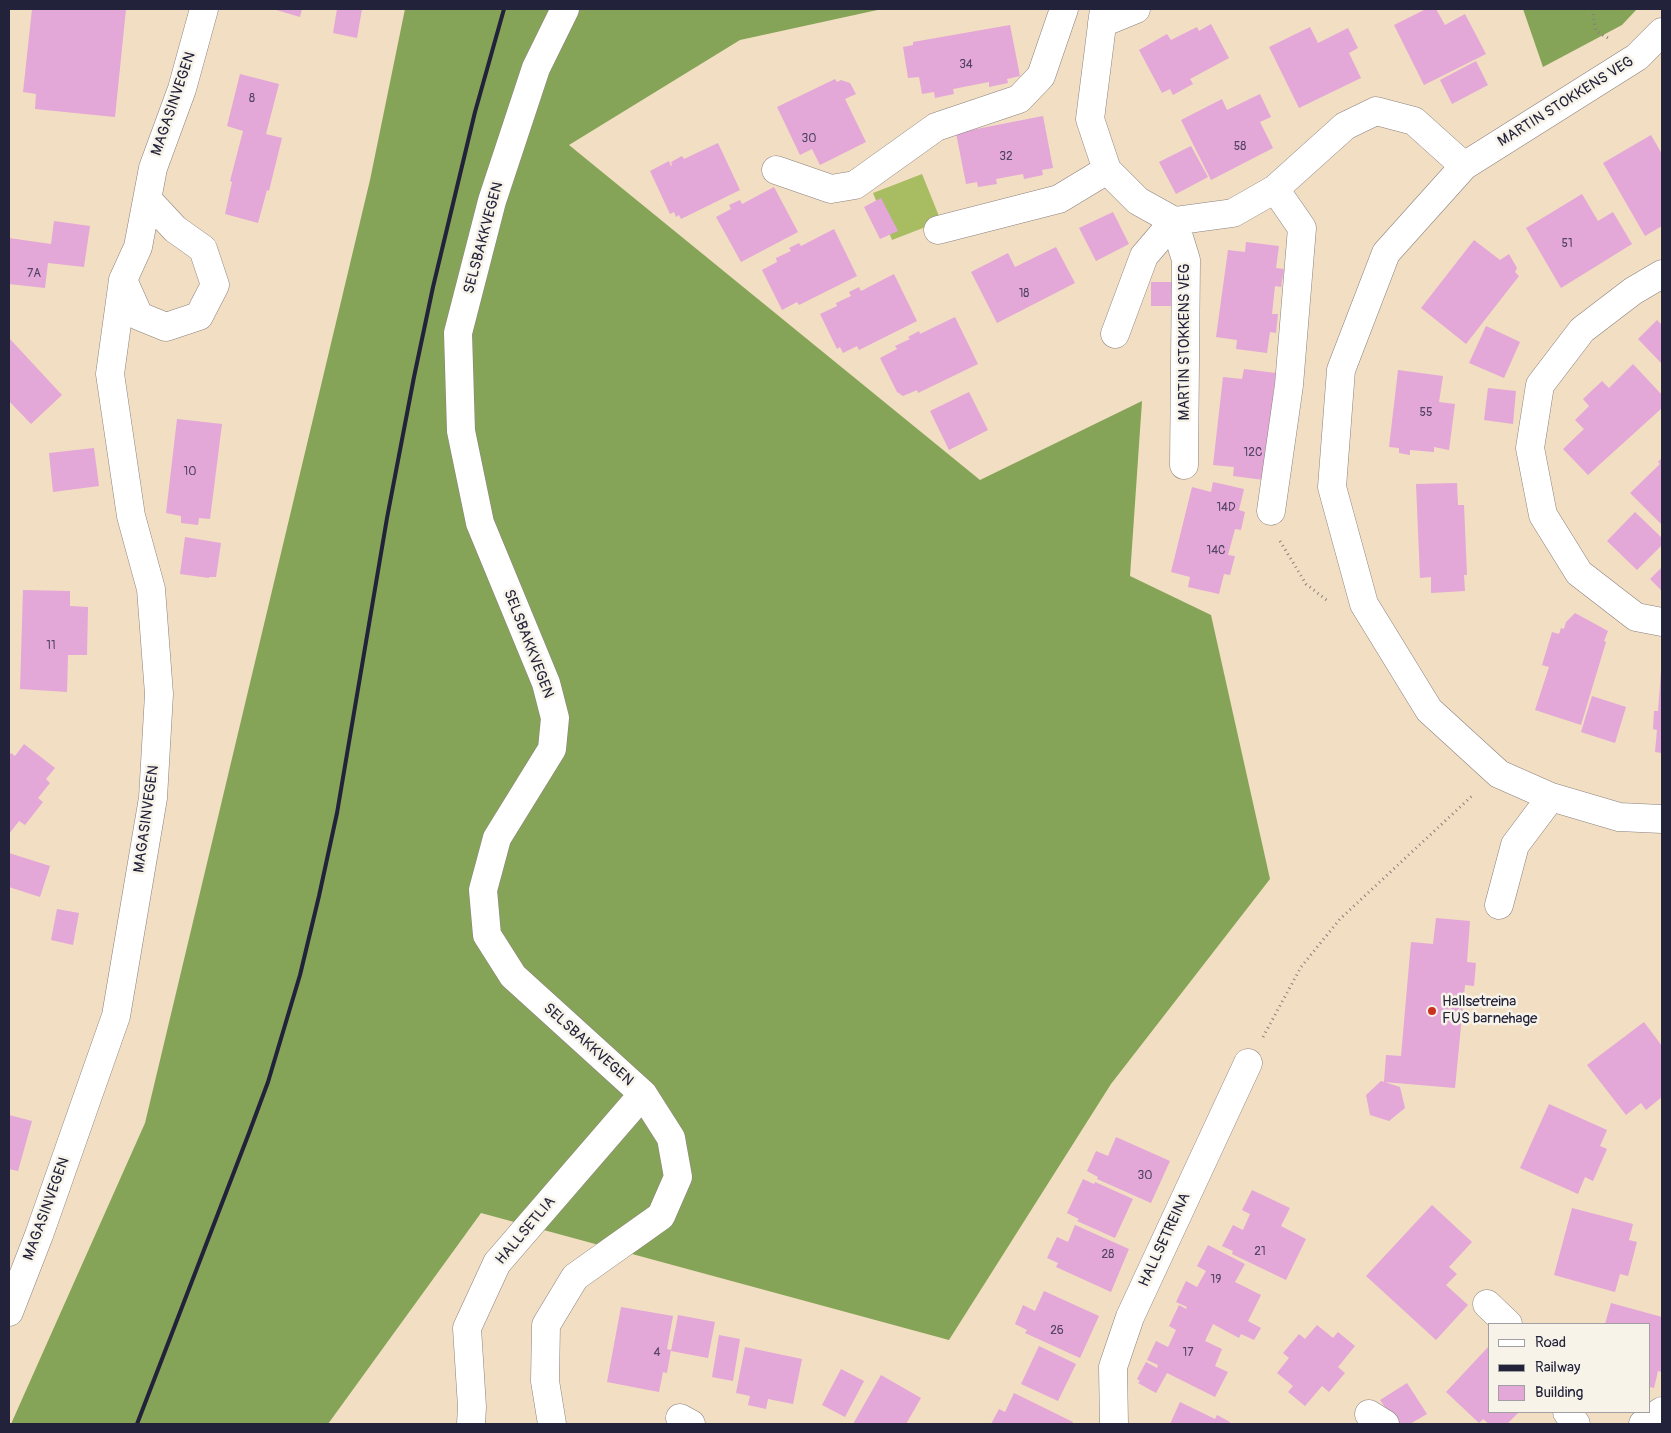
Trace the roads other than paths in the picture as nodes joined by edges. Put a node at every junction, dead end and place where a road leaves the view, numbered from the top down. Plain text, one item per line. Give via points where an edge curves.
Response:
1 (204, 9) edge
2 (564, 9) edge
3 (1064, 9) edge
4 (1136, 9) edge
5 (1103, 16) edge
6 (1662, 32) edge
7 (1464, 166) junction
8 (776, 170) dead end
9 (1107, 170) junction
10 (1275, 189) junction
11 (148, 200) junction
12 (1174, 221) junction
13 (938, 230) dead end
14 (1662, 274) edge
15 (123, 280) junction
16 (1116, 334) dead end
17 (1184, 465) dead end
18 (1271, 511) road end
19 (1662, 622) edge
20 (1550, 797) junction
21 (1662, 819) edge
22 (1499, 905) dead end
23 (1248, 1063) road end
24 (643, 1094) junction
25 (1486, 1304) dead end
26 (9, 1312) edge
27 (1507, 1323) edge
28 (1662, 1411) edge
29 (1568, 1413) edge
30 (471, 1424) edge
31 (552, 1424) edge
32 (1114, 1424) edge
33 (1576, 1424) edge
34 (1642, 1424) edge

1 - 11 street, MAGASINVEGEN via 182,89 153,168
2 - 24 street, SELSBAKKVEGEN via 536,68 492,201 458,333 461,430 480,523 546,683 556,718 552,749 497,838 482,890 487,934 513,976
3 - 8 street via 1041,76 1019,99 936,127 855,185 831,189
4 - 5 street
5 - 9 street via 1090,119
6 - 7 street, MARTIN STOKKENS VEG via 1638,57
7 - 10 street via 1414,121 1376,111 1345,126
7 - 20 street, MARTIN STOKKENS VEG via 1386,253 1341,370 1332,487 1364,604 1429,710 1499,774
9 - 12 street via 1138,201
9 - 13 street via 1058,199
10 - 12 street via 1234,213
10 - 18 street via 1302,228 1289,385
11 - 15 street, MAGASINVEGEN via 138,247
11 - 15 street via 175,229 203,249 215,286 199,316 166,327 139,316
12 - 16 street via 1144,256
12 - 17 street, MARTIN STOKKENS VEG via 1186,260
14 - 19 street via 1633,291 1582,330 1540,385 1530,448 1543,515 1579,573 1636,617
15 - 26 street, MAGASINVEGEN via 110,374 130,516 151,589 159,694 152,798 116,1016
20 - 21 street, MARTIN STOKKENS VEG via 1619,817
20 - 22 street via 1515,845
23 - 32 street, HALLSETREINA via 1130,1317 1113,1367
24 - 30 street, HALLSETLIA via 497,1263 468,1328
24 - 31 street, SELSBAKKVEGEN via 671,1138 678,1177 661,1216 575,1277 546,1326 545,1381
25 - 27 street
28 - 34 street
29 - 33 street

